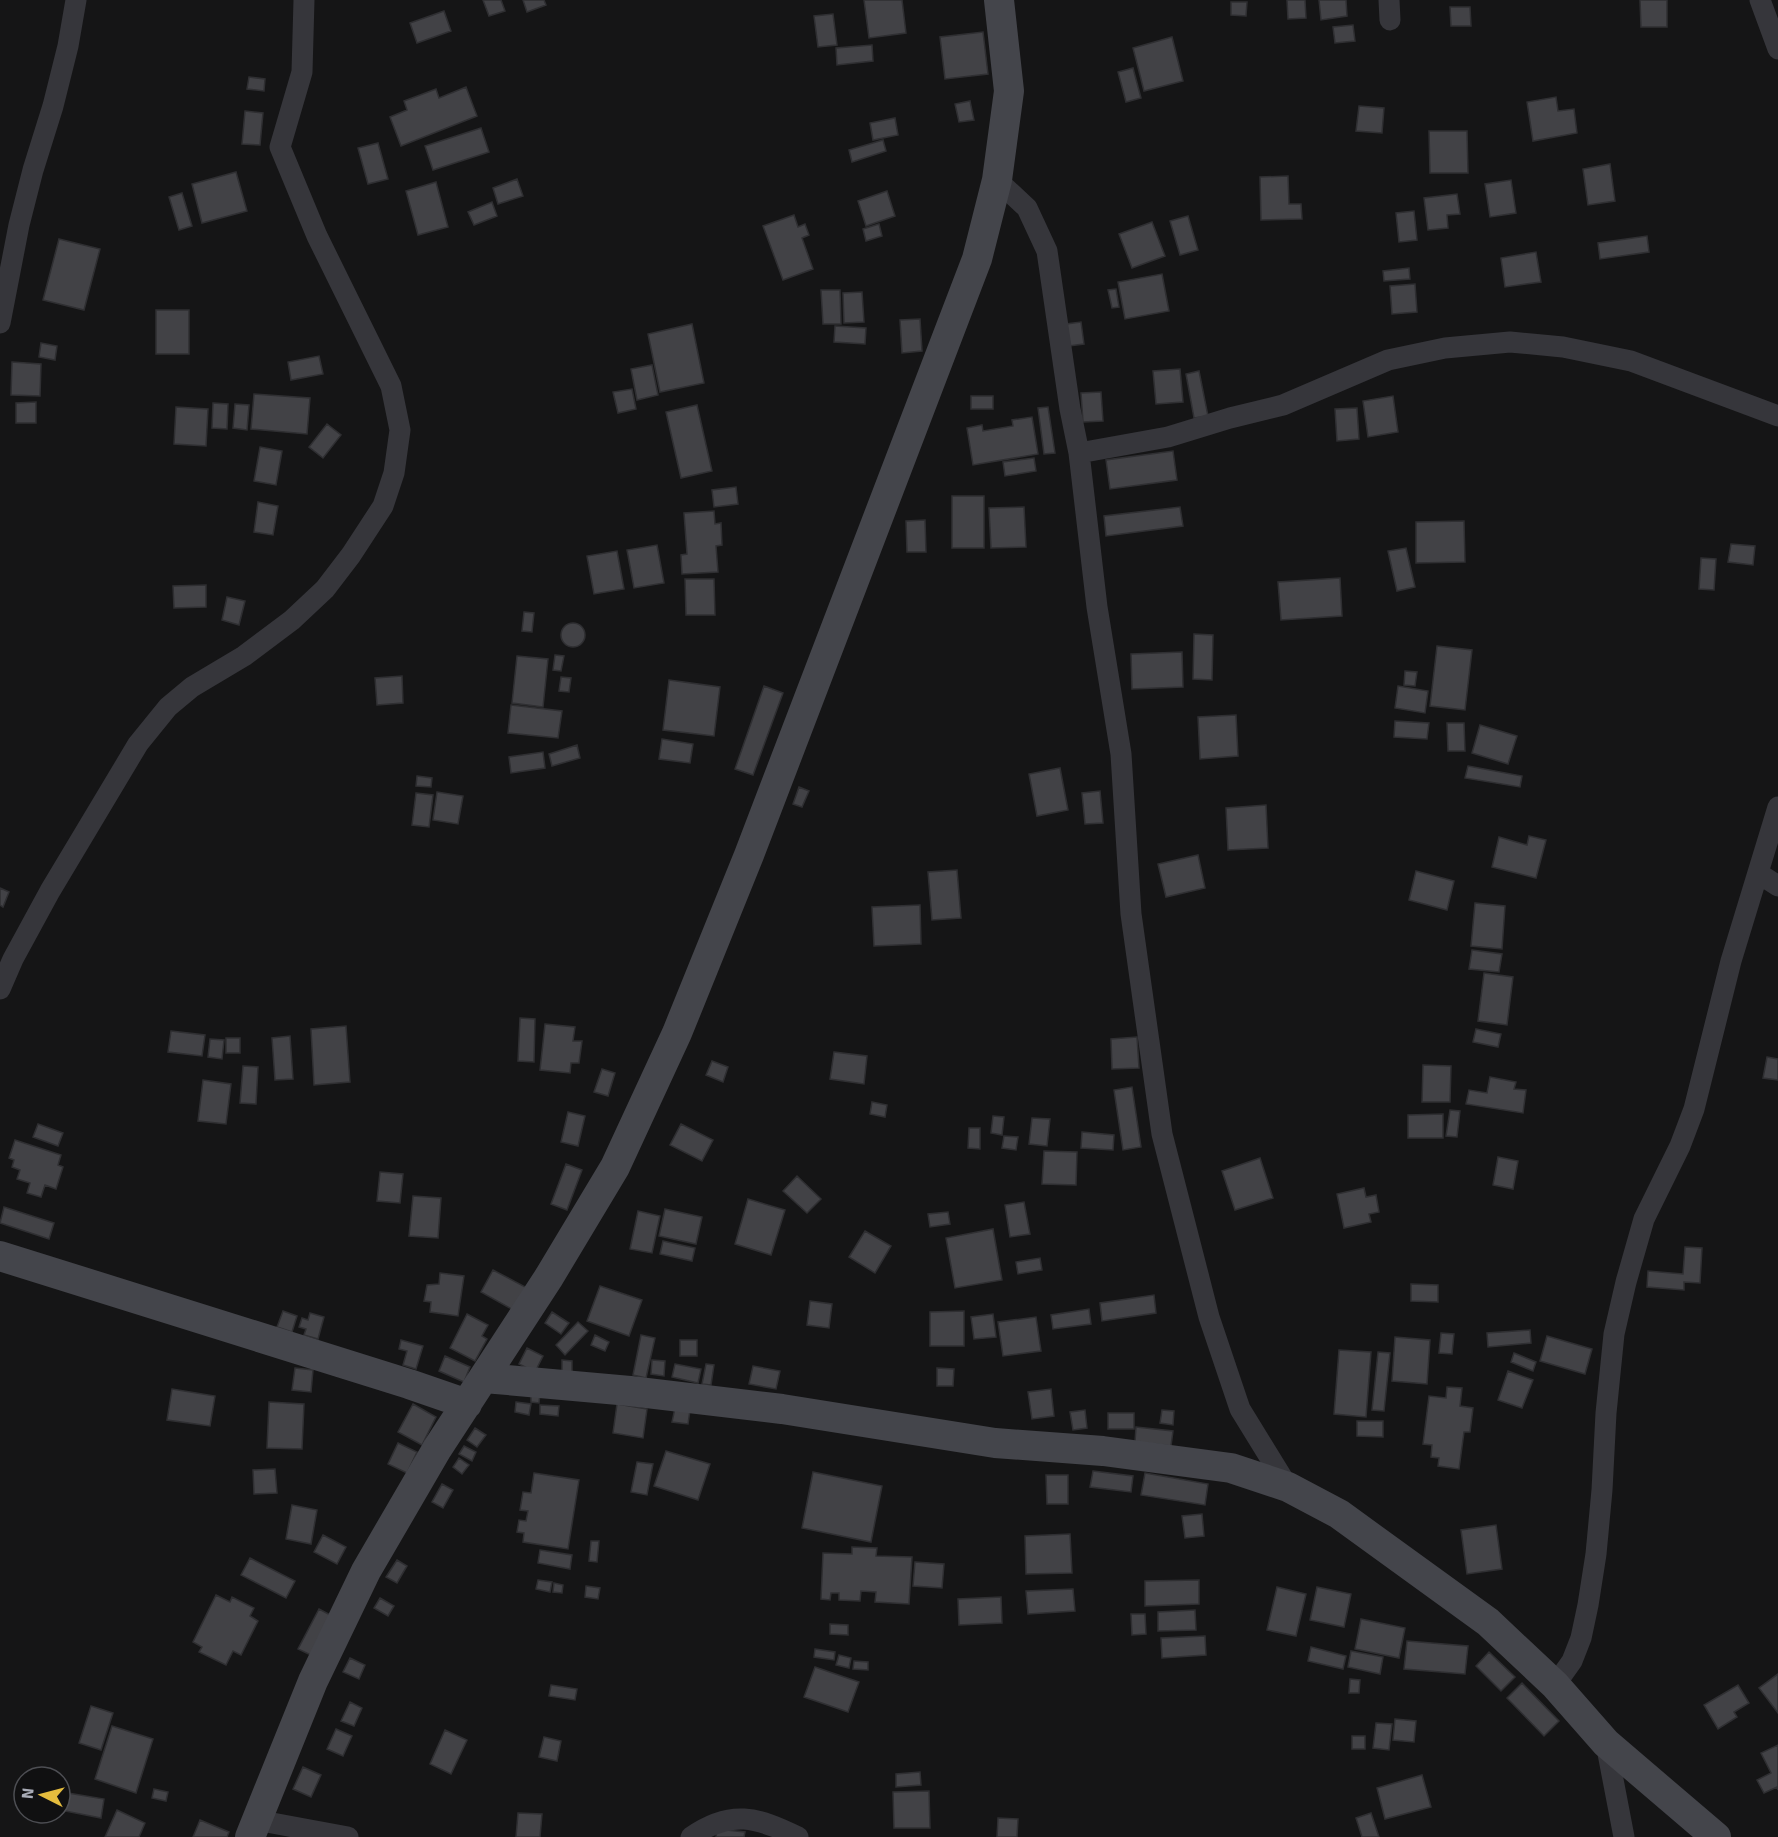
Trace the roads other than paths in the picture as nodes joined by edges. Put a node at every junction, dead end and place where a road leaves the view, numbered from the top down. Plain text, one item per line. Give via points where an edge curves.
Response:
1 (76, 0) edge
2 (304, 0) edge
3 (999, 0) edge
4 (1760, 0) edge
5 (1778, 49) edge
6 (997, 180) junction
7 (0, 323) edge
8 (1778, 416) edge
9 (1080, 453) junction
10 (1778, 807) edge
11 (1758, 873) junction
12 (1778, 886) edge
13 (0, 989) edge
14 (0, 1256) edge
15 (483, 1378) junction
16 (467, 1404) junction
17 (1288, 1487) junction
18 (1555, 1685) junction
19 (1606, 1743) junction
20 (253, 1829) edge
21 (348, 1837) edge
22 (691, 1837) edge
23 (798, 1837) edge
24 (1624, 1837) edge
25 (1716, 1837) edge

1 - 7 street
2 - 13 street via 302,72 280,147 317,236 391,386 400,430 394,473 383,506 325,589 244,656 192,687 168,707 138,744 50,891
3 - 6 main road via 1009,91
4 - 5 street
6 - 9 street via 1027,208 1047,252
6 - 15 main road via 977,259 677,1033 615,1167
8 - 9 street via 1631,361 1563,347 1510,342 1445,348 1388,360 1283,405 1168,437
9 - 17 street via 1097,607 1121,754 1131,914 1162,1134 1209,1317 1240,1409
10 - 11 street
11 - 12 street
11 - 18 street via 1731,961 1694,1109 1644,1219 1626,1282 1614,1334 1599,1522 1588,1605 1572,1661
14 - 16 main road
15 - 16 main road
15 - 17 main road via 630,1391 995,1443 1103,1451 1231,1468
16 - 20 main road via 366,1571 313,1681
17 - 18 main road via 1339,1514 1488,1622
18 - 19 main road
19 - 24 street
19 - 25 main road
20 - 21 street
22 - 23 street via 714,1823 742,1817

